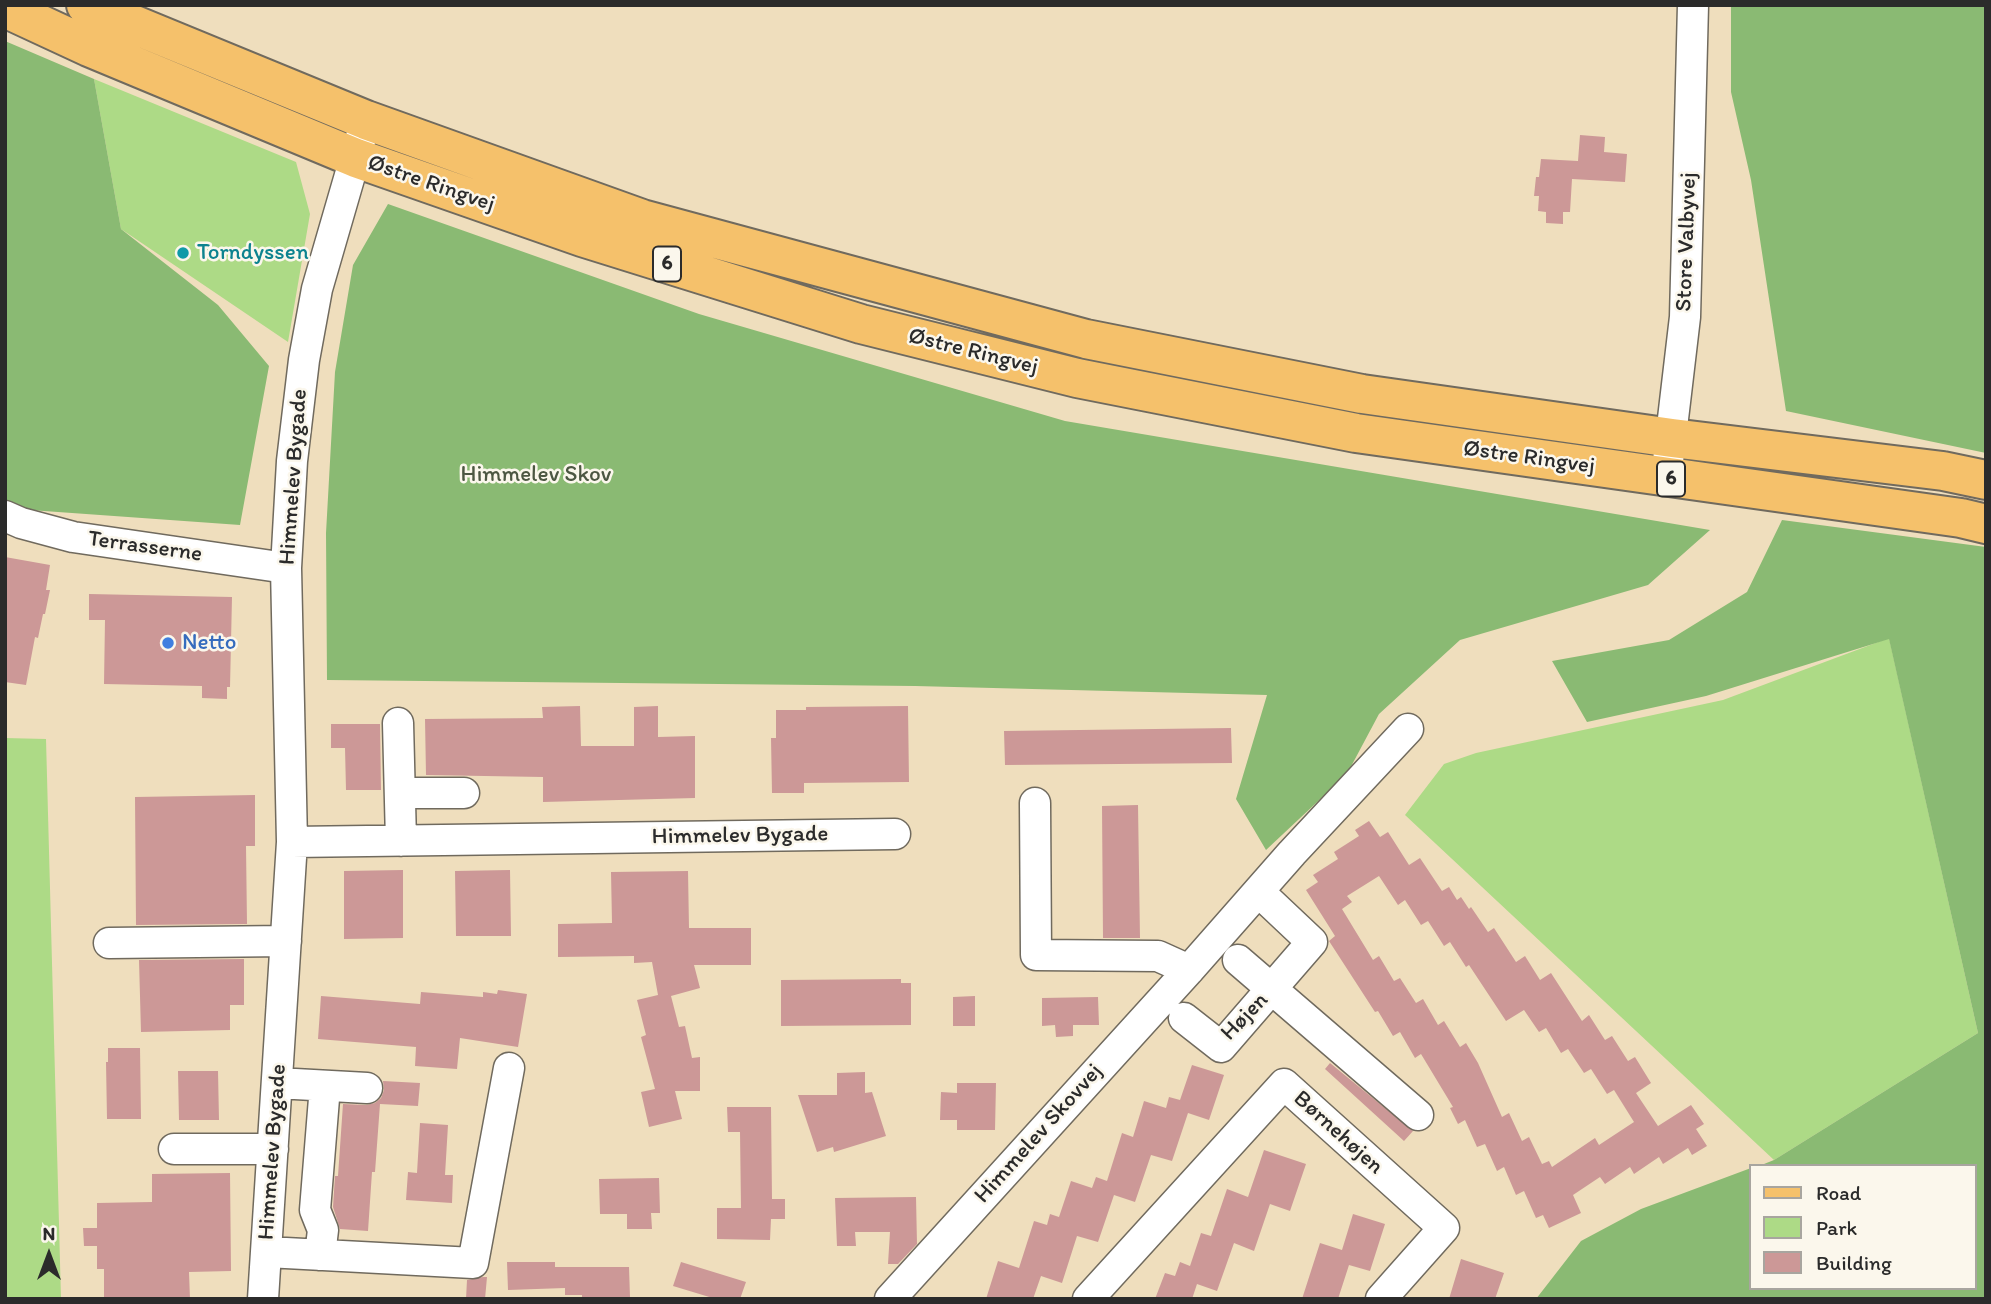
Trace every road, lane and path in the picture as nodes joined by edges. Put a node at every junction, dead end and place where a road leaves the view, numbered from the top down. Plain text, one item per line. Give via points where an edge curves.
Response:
1 (86, 5) edge
2 (1692, 5) edge
3 (5, 8) edge
4 (366, 120) junction
5 (356, 158) junction
6 (1672, 438) junction
7 (1666, 478) junction
8 (1986, 481) edge
9 (5, 516) edge
10 (1986, 524) edge
11 (286, 568) junction
12 (398, 723) dead end
13 (1408, 729) dead end
14 (400, 793) junction
15 (464, 793) dead end
16 (1035, 803) dead end
17 (895, 834) dead end
18 (401, 841) junction
19 (292, 842) junction
20 (1259, 892) junction
21 (286, 941) junction
22 (109, 943) dead end
23 (1238, 960) dead end
24 (1189, 970) junction
25 (1271, 989) junction
26 (1184, 1018) dead end
27 (509, 1068) dead end
28 (277, 1083) junction
29 (325, 1086) junction
30 (366, 1088) dead end
31 (1418, 1115) dead end
32 (174, 1149) dead end
33 (273, 1149) junction
34 (267, 1252) junction
35 (320, 1255) junction
36 (264, 1299) edge
37 (890, 1299) edge
38 (1088, 1299) edge
39 (1381, 1299) edge

1 - 4 main road, Østre Ringvej / 6
2 - 6 street, Store Valbyvej via 1685,317
3 - 5 main road, Østre Ringvej / 6
4 - 5 street, Himmelev Bygade
4 - 6 main road, Østre Ringvej / 6 via 642,219 1086,339 1362,394
5 - 7 main road, Østre Ringvej / 6 via 583,237 861,324 1077,378 1356,433
5 - 11 street, Himmelev Bygade via 308,335 292,461
6 - 7 street, Store Valbyvej
6 - 8 main road, Østre Ringvej / 6 via 1942,471
7 - 10 main road, Østre Ringvej / 6
9 - 11 street, Terrasserne via 73,537
11 - 19 street, Himmelev Bygade
12 - 14 street
13 - 20 street, Himmelev Skovvej
14 - 15 street
14 - 18 street
16 - 24 street via 1036,955 1158,956
17 - 18 street, Himmelev Bygade
18 - 19 street, Himmelev Bygade
19 - 21 street, Himmelev Bygade
20 - 24 street, Himmelev Skovvej
20 - 25 street, Højen via 1312,942
21 - 22 street
21 - 28 street, Himmelev Bygade
23 - 25 street, Højen
24 - 37 street, Himmelev Skovvej
25 - 26 street, Højen via 1221,1047
25 - 31 street
27 - 35 street, Himmelev Bygade via 473,1263
28 - 29 street
28 - 33 street, Himmelev Bygade
29 - 30 street
29 - 35 street via 315,1210 323,1230
32 - 33 street
33 - 34 street, Himmelev Bygade
34 - 35 street, Himmelev Bygade
34 - 36 street, Himmelev Bygade
38 - 39 street, Børnehøjen via 1284,1084 1444,1228

